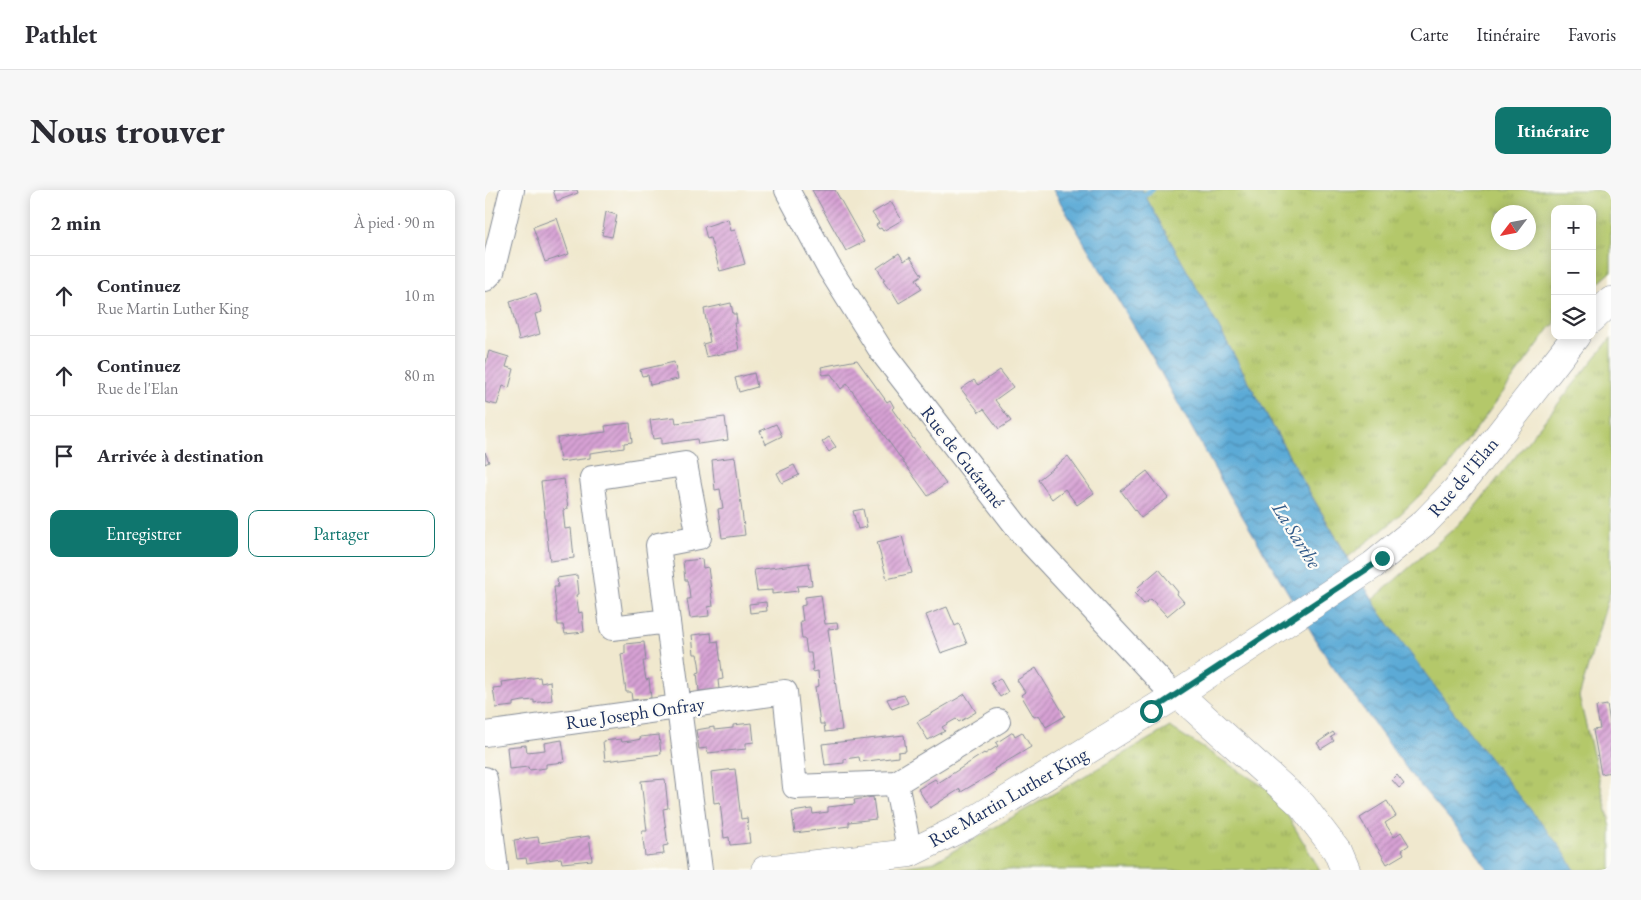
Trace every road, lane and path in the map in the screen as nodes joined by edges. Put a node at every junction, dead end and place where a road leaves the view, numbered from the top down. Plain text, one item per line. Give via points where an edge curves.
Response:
1 (511, 190) edge
2 (787, 190) edge
3 (485, 279) edge
4 (1611, 301) edge
5 (1596, 315) edge
6 (1573, 340) edge
7 (668, 621) junction
8 (1178, 694) junction
9 (679, 707) junction
10 (998, 721) dead end
11 (485, 734) edge
12 (485, 780) edge
13 (896, 783) junction
14 (910, 853) junction
15 (496, 870) edge
16 (700, 870) edge
17 (765, 870) edge
18 (1345, 870) edge

1 - 3 street via 492,272
2 - 8 street, Rue de Guéramé via 882,352 976,474 1029,540 1167,688
4 - 5 street
6 - 8 street, Rue de l'Elan via 1456,490 1425,522 1373,565
7 - 7 street via 612,628 592,478 685,464 699,537 659,545
7 - 9 street
8 - 14 street, Rue Martin Luther King via 965,826
8 - 18 street via 1302,806 1337,852
9 - 11 street, Rue Joseph Onfray
9 - 13 street, Rue Joseph Onfray via 785,692 795,786
9 - 16 street
10 - 13 street
12 - 15 street
13 - 14 street
14 - 17 street, Rue Martin Luther King

